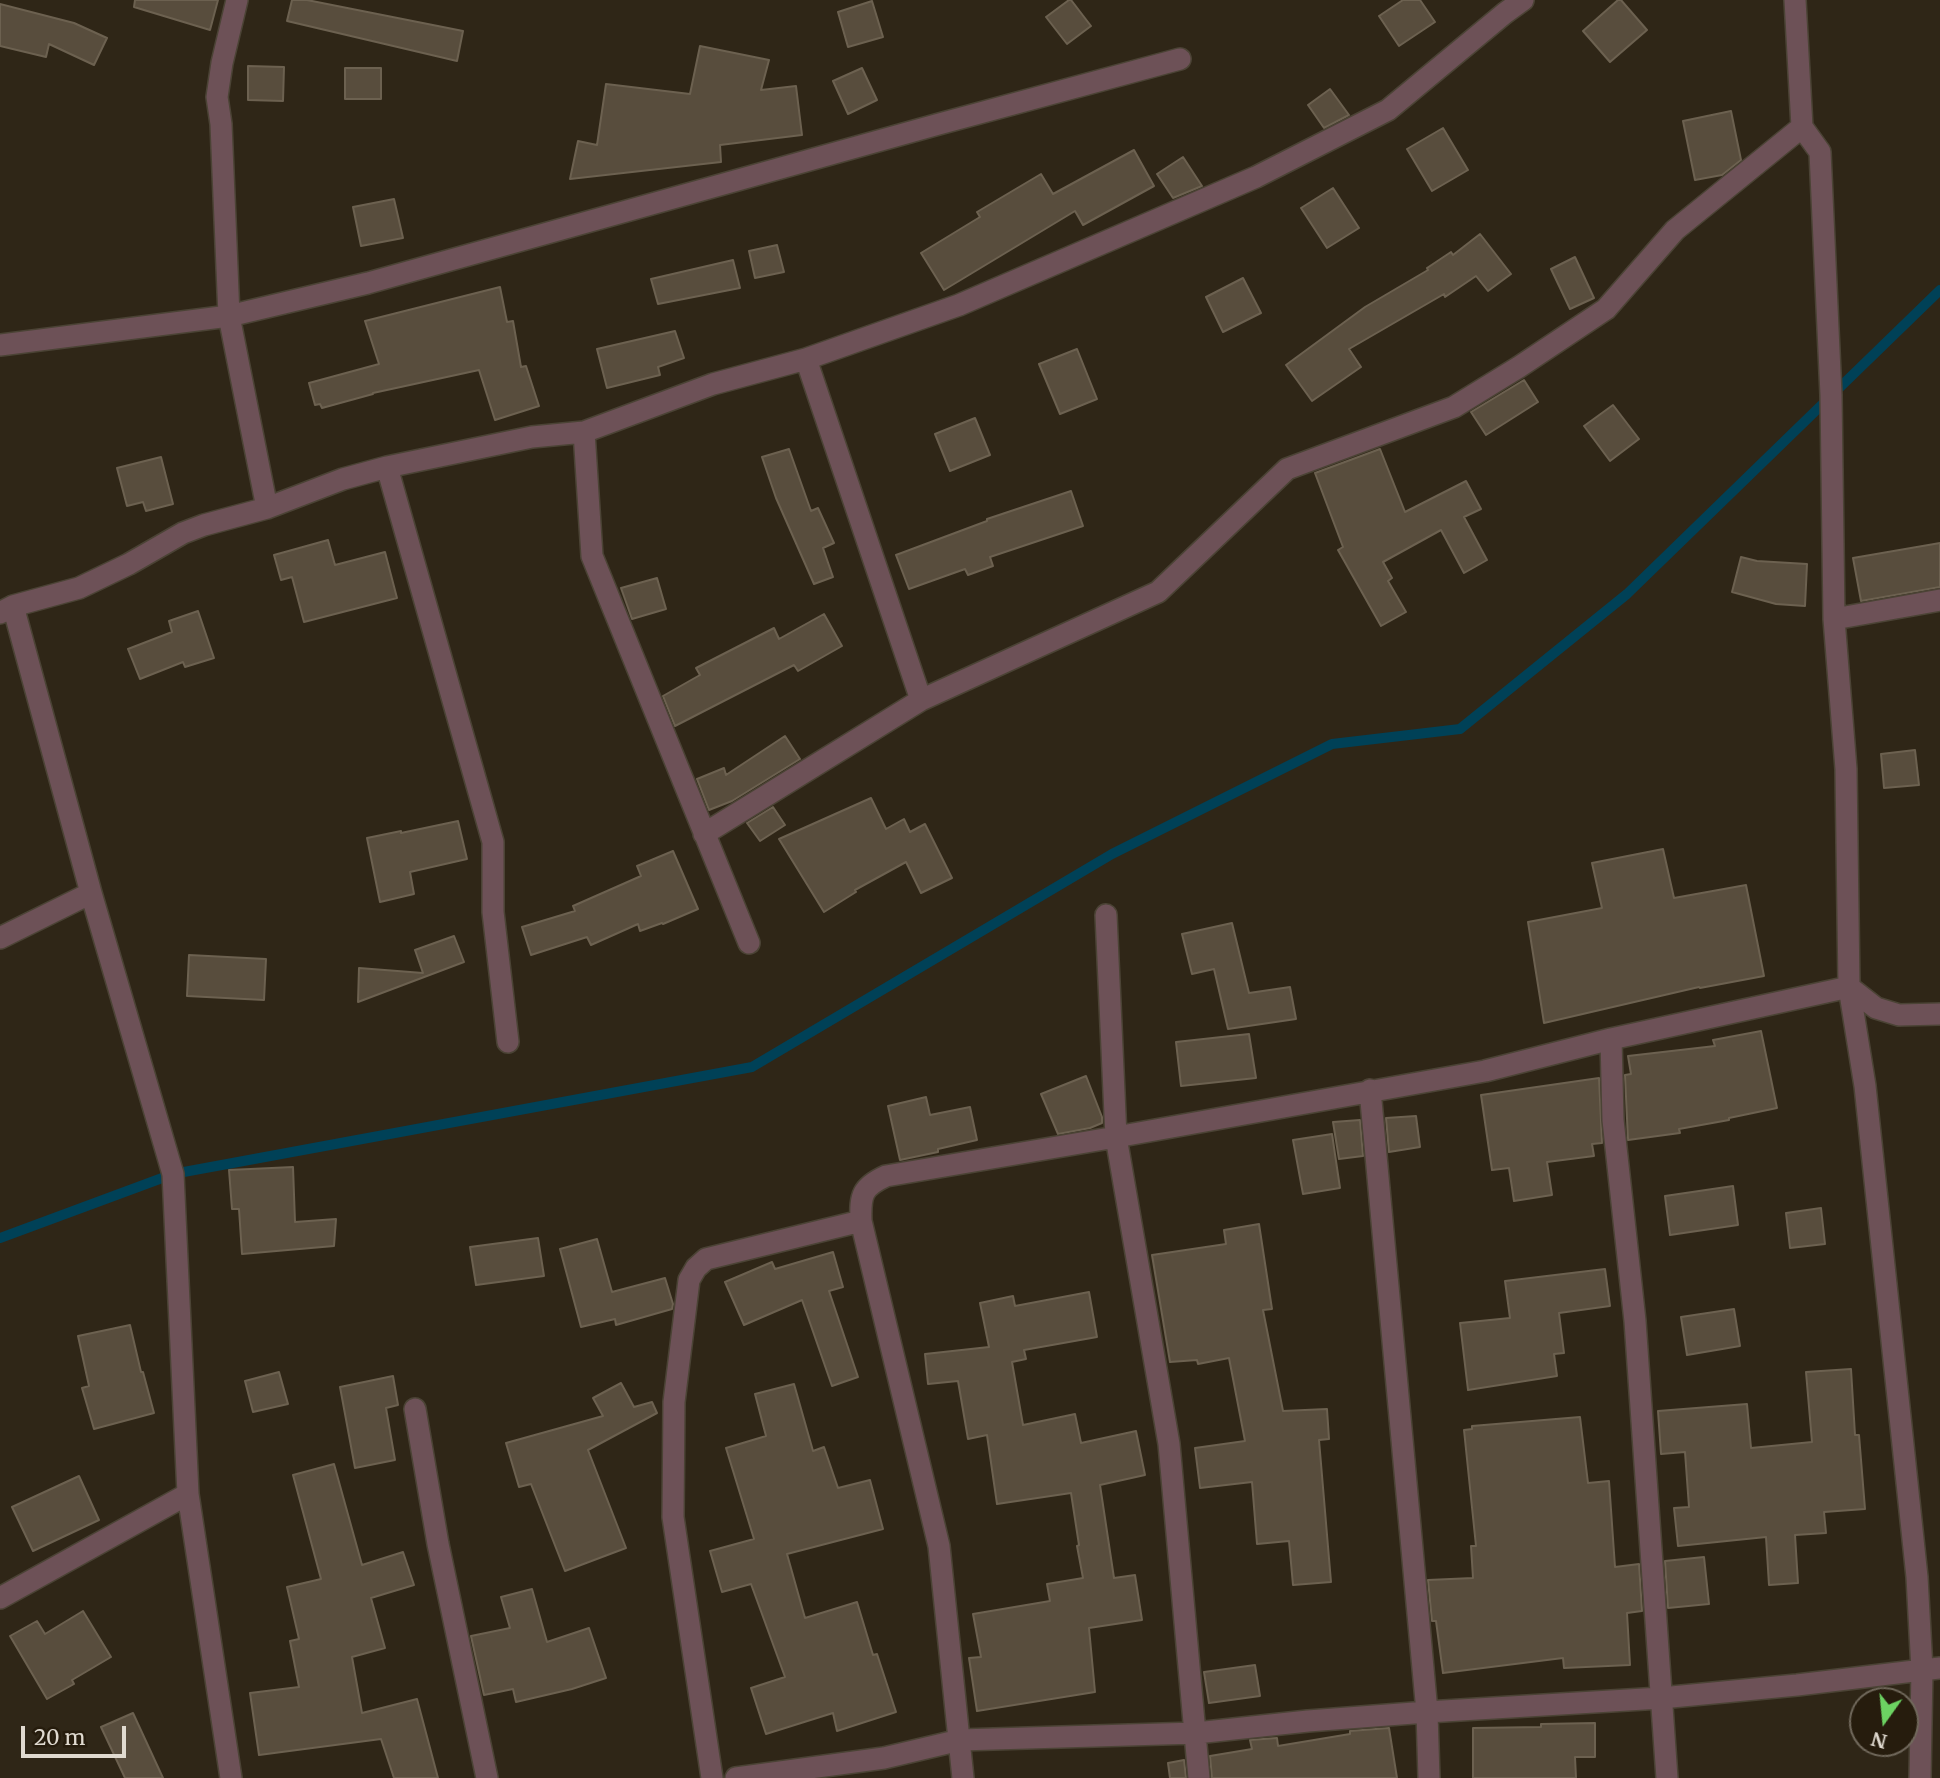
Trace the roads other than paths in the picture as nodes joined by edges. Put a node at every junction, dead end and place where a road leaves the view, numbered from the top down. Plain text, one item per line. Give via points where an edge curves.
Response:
1 (237, 0) edge
2 (1523, 0) edge
3 (1796, 0) edge
4 (1180, 59) dead end
5 (1802, 127) junction
6 (229, 316) junction
7 (0, 345) edge
8 (806, 359) junction
9 (584, 432) junction
10 (387, 467) junction
11 (267, 508) junction
12 (1940, 600) edge
13 (7, 610) edge
14 (1833, 619) junction
15 (921, 700) junction
16 (704, 834) junction
17 (91, 893) junction
18 (1105, 915) dead end
19 (0, 938) edge
20 (749, 943) dead end
21 (1849, 987) junction
22 (1940, 1014) edge
23 (1611, 1039) junction
24 (508, 1042) dead end
25 (1370, 1090) junction
26 (1116, 1137) junction
27 (861, 1221) junction
28 (415, 1409) dead end
29 (188, 1494) junction
30 (0, 1598) edge
31 (1931, 1669) edge
32 (1661, 1698) junction
33 (1427, 1712) junction
34 (1196, 1732) junction
35 (960, 1740) junction
36 (230, 1778) edge
37 (487, 1778) edge
38 (712, 1778) edge
39 (736, 1778) edge
40 (963, 1778) edge
41 (1199, 1778) edge
42 (1429, 1778) edge
43 (1667, 1778) edge
44 (1920, 1778) edge

1 - 6 street via 217,97
2 - 8 street via 1388,110 1256,177 959,305
3 - 5 street
4 - 6 street via 368,283
5 - 14 street via 1820,152 1831,395
5 - 15 street via 1675,230 1606,309 1519,367 1454,407 1287,469 1158,592
6 - 7 street
6 - 11 street
8 - 9 street via 713,384
8 - 15 street
9 - 10 street via 532,437
9 - 16 street via 592,556
10 - 11 street
10 - 24 street via 493,842 493,912
11 - 13 street via 183,533 79,588
12 - 14 street
13 - 17 street
14 - 21 street via 1846,769
15 - 16 street
16 - 20 street
17 - 19 street
17 - 29 street via 173,1174
18 - 26 street
21 - 22 street via 1876,1008 1899,1015
21 - 23 street
21 - 31 street via 1866,1086 1917,1577
23 - 25 street via 1485,1071
23 - 32 street via 1613,1120 1635,1321
25 - 26 street
25 - 33 street
26 - 27 street via 886,1176 865,1190
26 - 34 street via 1169,1444
27 - 35 street via 939,1546
27 - 38 street via 706,1259 689,1280 674,1402 673,1517
28 - 37 street
29 - 30 street
29 - 36 street
31 - 32 street
31 - 44 street
32 - 33 street
32 - 43 street
33 - 34 street
33 - 42 street
34 - 35 street
34 - 41 street
35 - 39 street via 884,1758
35 - 40 street

